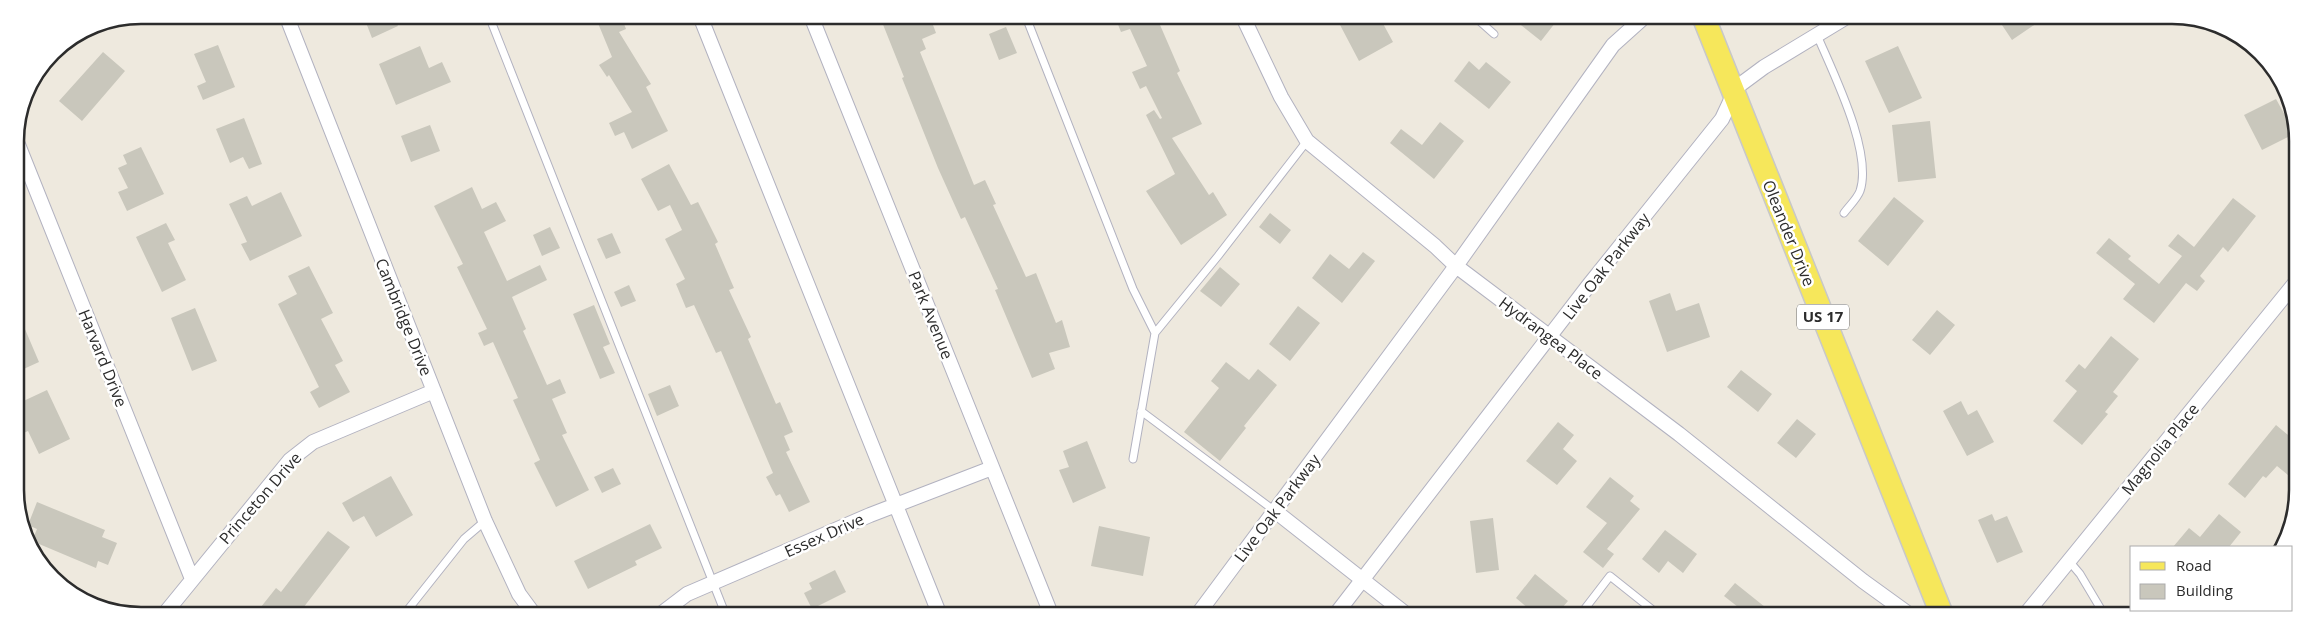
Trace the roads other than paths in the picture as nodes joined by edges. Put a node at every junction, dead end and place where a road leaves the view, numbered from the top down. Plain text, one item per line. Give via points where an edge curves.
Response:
1 (290, 24) edge
2 (492, 24) edge
3 (703, 24) edge
4 (814, 24) edge
5 (1029, 24) edge
6 (1246, 24) edge
7 (1483, 24) edge
8 (1636, 24) edge
9 (1706, 24) edge
10 (1834, 24) edge
11 (1494, 34) dead end
12 (1816, 35) junction
13 (1734, 94) junction
14 (1307, 141) junction
15 (24, 159) edge
16 (1844, 213) dead end
17 (1456, 266) junction
18 (2289, 290) edge
19 (1155, 333) junction
20 (1551, 336) junction
21 (434, 391) junction
22 (1141, 410) junction
23 (1132, 459) dead end
24 (992, 468) junction
25 (896, 504) junction
26 (1275, 511) junction
27 (485, 522) junction
28 (2069, 561) junction
29 (192, 579) junction
30 (1363, 580) junction
31 (713, 584) junction
32 (170, 607) edge
33 (410, 607) edge
34 (529, 607) edge
35 (670, 607) edge
36 (723, 607) edge
37 (937, 607) edge
38 (1048, 607) edge
39 (1203, 607) edge
40 (1342, 607) edge
41 (1397, 607) edge
42 (1586, 607) edge
43 (1649, 607) edge
44 (1900, 607) edge
45 (1939, 607) edge
46 (2032, 607) edge
47 (2100, 607) edge

1 - 21 street, Cambridge Drive
2 - 31 lane
3 - 25 street
4 - 24 street, Park Avenue
5 - 19 lane via 1133,289
6 - 14 street, Hydrangea Place via 1281,97
7 - 11 lane
8 - 17 street, Live Oak Parkway via 1613,45
9 - 13 main road, Oleander Drive / US 17
10 - 12 street, Live Oak Parkway
12 - 13 street, Live Oak Parkway via 1764,67 1737,87
12 - 16 lane via 1850,115 1863,163 1860,192
13 - 20 street, Live Oak Parkway via 1722,119
13 - 45 main road, Oleander Drive / US 17
14 - 17 street, Hydrangea Place
14 - 19 lane
15 - 29 street, Harvard Drive
17 - 20 street, Hydrangea Place
17 - 26 street, Live Oak Parkway
18 - 28 street, Magnolia Place
19 - 22 lane
20 - 30 street, Live Oak Parkway
20 - 44 street, Hydrangea Place
21 - 27 street, Cambridge Drive
21 - 29 street, Princeton Drive via 303,449 290,460
22 - 23 lane
22 - 26 lane
24 - 25 street, Essex Drive
24 - 38 street, Park Avenue
25 - 31 street, Essex Drive
25 - 37 street
26 - 30 street
26 - 39 street, Live Oak Parkway
27 - 33 lane via 464,539
27 - 34 street, Cambridge Drive via 519,594
28 - 46 street, Magnolia Place
28 - 47 lane
29 - 32 street, Princeton Drive
30 - 40 street, Live Oak Parkway
30 - 41 street
31 - 35 street, Essex Drive via 687,594
31 - 36 lane
42 - 43 lane via 1610,576

